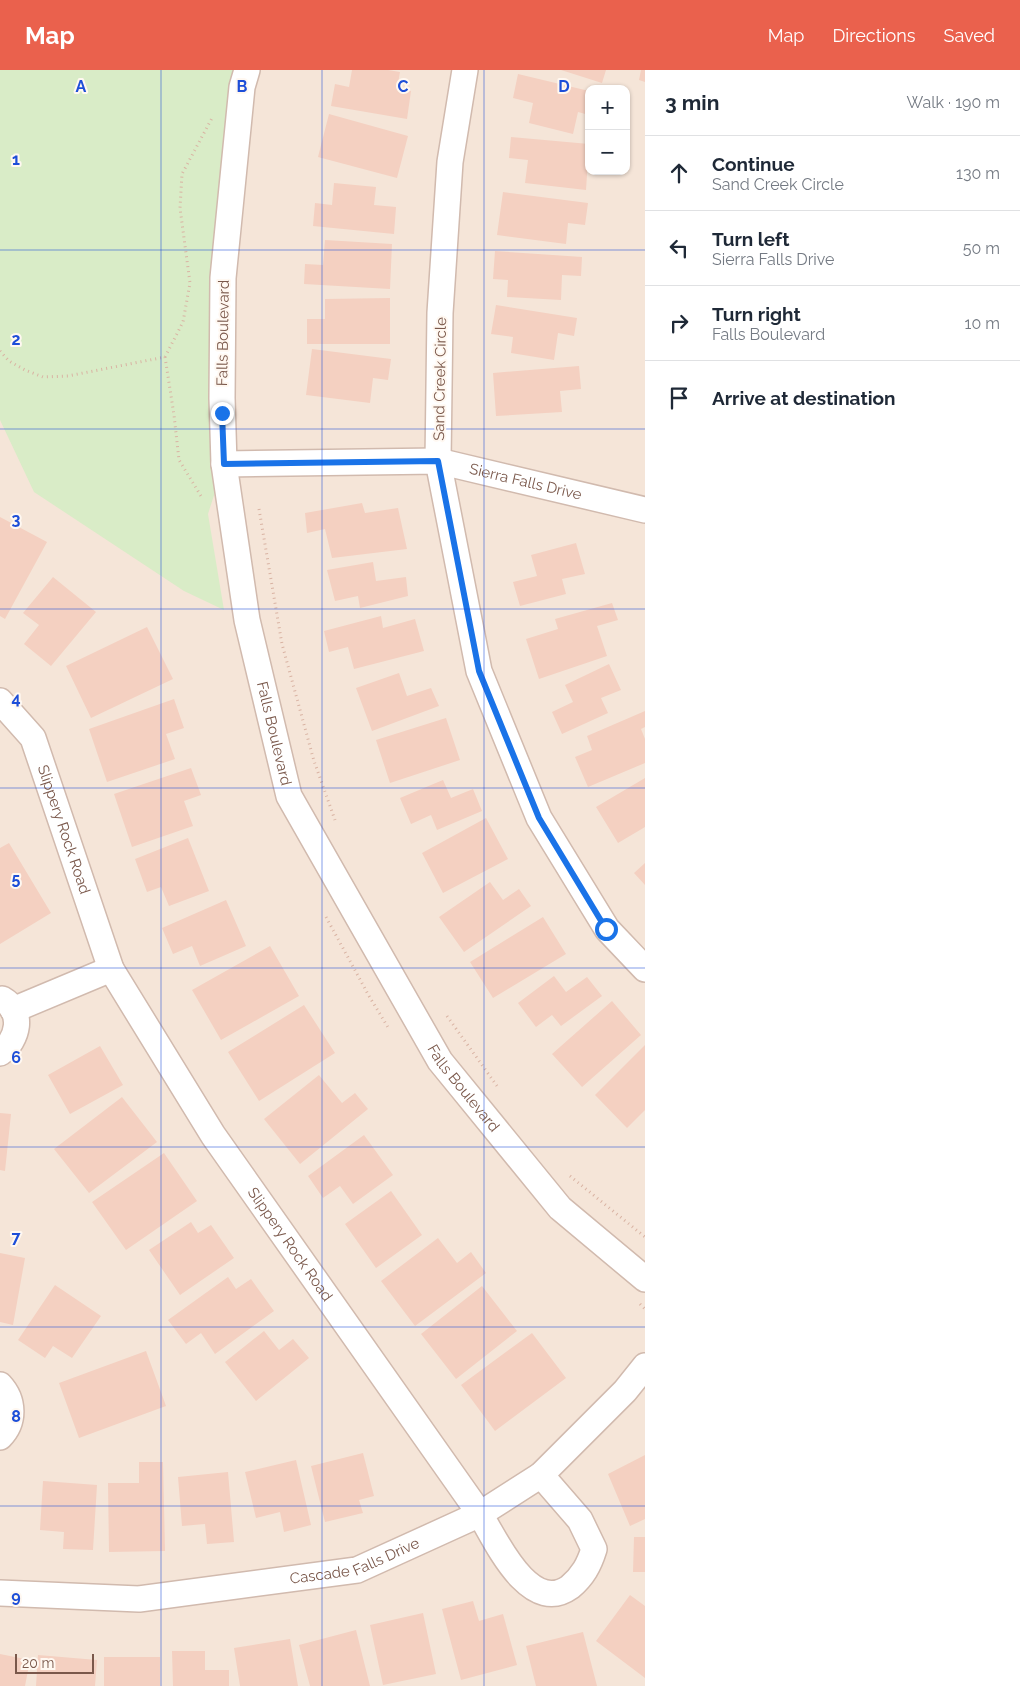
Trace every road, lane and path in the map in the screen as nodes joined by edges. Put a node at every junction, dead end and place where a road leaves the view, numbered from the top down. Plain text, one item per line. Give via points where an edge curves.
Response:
1 (247, 70) edge
2 (465, 70) edge
3 (214, 111) dead end
4 (165, 356) dead end
5 (438, 461) junction
6 (224, 464) junction
7 (259, 509) dead end
8 (645, 510) edge
9 (0, 701) edge
10 (337, 826) dead end
11 (111, 969) junction
12 (645, 969) edge
13 (6, 1004) edge
14 (442, 1009) dead end
15 (0, 1053) edge
16 (498, 1087) dead end
17 (566, 1173) dead end
18 (645, 1237) edge
19 (645, 1279) edge
20 (645, 1366) edge
21 (0, 1385) edge
22 (0, 1437) edge
23 (540, 1475) junction
24 (480, 1514) junction
25 (0, 1592) edge

1 - 6 street, Falls Boulevard via 242,87 223,278
2 - 5 street, Sand Creek Circle via 450,162 440,313
3 - 4 path via 182,174 180,208 190,283 182,322
5 - 6 street, Sierra Falls Drive
5 - 8 street, Sierra Falls Drive
5 - 12 street, Sand Creek Circle via 479,671 539,818 606,929
6 - 19 street, Falls Boulevard via 247,620 289,796 440,1061 560,1208
7 - 10 path via 282,644 314,761
9 - 11 street, Slippery Rock Road via 33,738
11 - 13 street
11 - 24 street, Slippery Rock Road via 213,1135
13 - 15 street via 16,1019 16,1029 14,1039
14 - 16 path
17 - 18 path
20 - 23 street, Cascade Falls Drive via 625,1391
21 - 22 street via 9,1396 12,1408 10,1421
23 - 24 street, Cascade Falls Drive
23 - 24 street via 580,1520 594,1549 589,1566 578,1581 562,1593 545,1594 525,1583
24 - 25 street, Cascade Falls Drive via 357,1570 140,1600

